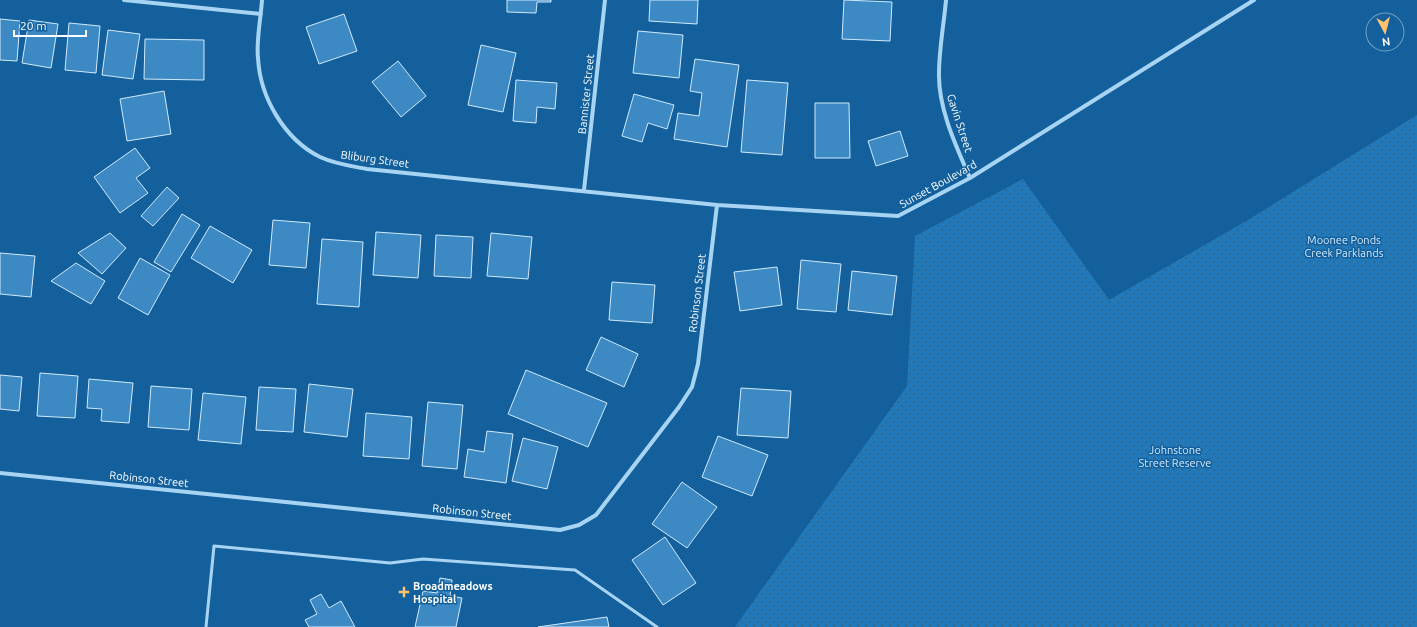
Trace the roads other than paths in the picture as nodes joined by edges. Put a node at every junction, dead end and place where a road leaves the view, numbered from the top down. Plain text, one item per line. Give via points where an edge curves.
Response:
1 (124, 0) edge
2 (262, 0) edge
3 (605, 0) edge
4 (946, 0) edge
5 (1254, 0) edge
6 (261, 14) junction
7 (970, 178) junction
8 (584, 190) junction
9 (717, 205) junction
10 (0, 473) edge
11 (206, 627) edge
12 (657, 627) edge

1 - 6 street
2 - 6 street, Bliburg Street
3 - 8 street, Bannister Street
4 - 7 street, Gavin Street via 939,73 940,91 954,140
5 - 7 street, Sunset Boulevard
6 - 8 street, Bliburg Street via 257,57 267,99 280,122 297,141 320,156 341,164 368,169
7 - 9 street, Sunset Boulevard via 898,216
8 - 9 street, Sunset Boulevard
9 - 10 street, Robinson Street via 698,364 692,388 596,514 579,525 560,530
11 - 12 lane via 214,546 390,563 423,559 575,570

